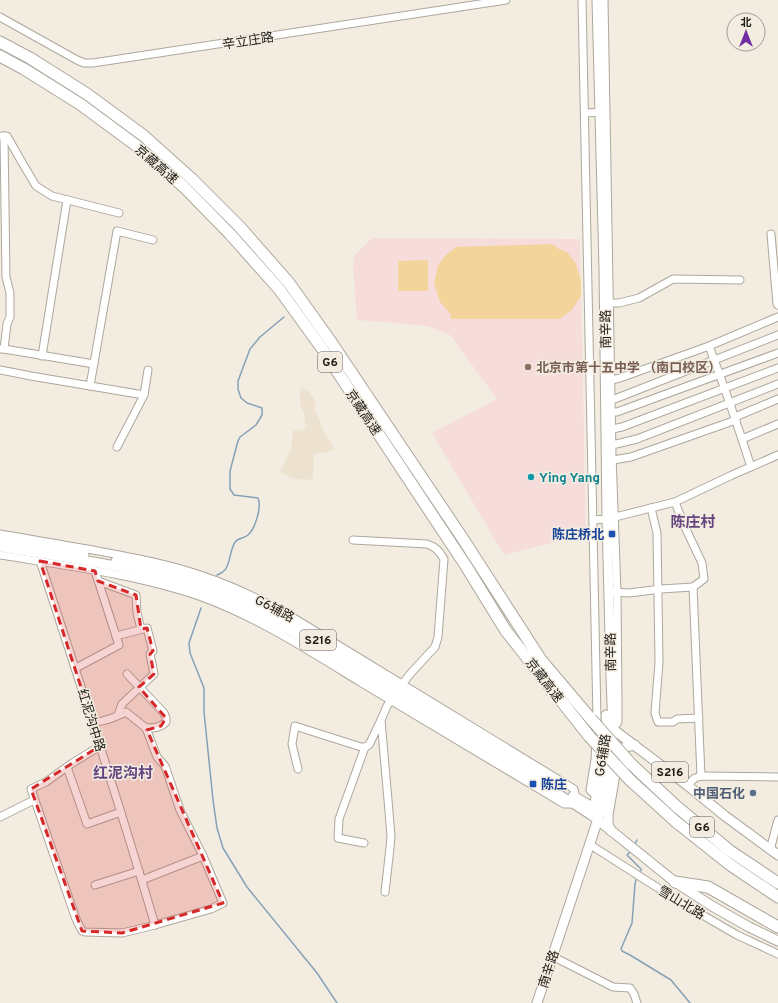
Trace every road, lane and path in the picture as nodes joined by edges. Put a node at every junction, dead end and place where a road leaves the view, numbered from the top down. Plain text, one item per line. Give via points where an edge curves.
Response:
1 (506, 0) edge
2 (582, 0) edge
3 (592, 0) edge
4 (597, 0) edge
5 (604, 0) edge
6 (0, 17) edge
7 (0, 42) edge
8 (0, 56) edge
9 (596, 112) junction
10 (2, 136) edge
11 (67, 200) junction
12 (119, 214) dead end
13 (771, 234) dead end
14 (153, 240) dead end
15 (740, 280) dead end
16 (610, 303) junction
17 (778, 305) edge
18 (778, 316) edge
19 (778, 334) edge
20 (709, 346) junction
21 (2, 349) edge
22 (778, 353) edge
23 (42, 356) junction
24 (714, 360) junction
25 (94, 364) junction
26 (778, 368) edge
27 (0, 370) edge
28 (148, 370) dead end
29 (720, 374) junction
30 (611, 380) junction
31 (778, 384) edge
32 (90, 386) junction
33 (725, 388) junction
34 (144, 395) junction
35 (778, 399) edge
36 (612, 400) junction
37 (730, 402) junction
38 (612, 412) junction
39 (736, 419) junction
40 (778, 424) edge
41 (612, 429) junction
42 (742, 439) junction
43 (612, 445) junction
44 (117, 447) dead end
45 (778, 455) edge
46 (613, 460) junction
47 (750, 467) junction
48 (675, 502) junction
49 (651, 508) junction
50 (604, 519) junction
51 (0, 534) edge
52 (353, 540) dead end
53 (0, 541) edge
54 (0, 547) edge
55 (0, 555) edge
56 (40, 561) junction
57 (95, 571) junction
58 (98, 581) junction
59 (692, 587) junction
60 (657, 589) junction
61 (613, 592) junction
62 (141, 629) junction
63 (116, 636) junction
64 (76, 668) junction
65 (127, 674) dead end
66 (139, 687) junction
67 (397, 692) junction
68 (118, 715) junction
69 (699, 718) junction
70 (594, 719) junction
71 (92, 720) junction
72 (381, 720) junction
73 (610, 727) junction
74 (146, 728) junction
75 (635, 745) junction
76 (100, 746) junction
77 (365, 747) junction
78 (67, 767) junction
79 (298, 769) dead end
80 (701, 776) junction
81 (778, 777) edge
82 (687, 785) junction
83 (596, 796) junction
84 (34, 800) junction
85 (575, 801) junction
86 (121, 812) junction
87 (594, 815) junction
88 (0, 817) edge
89 (778, 820) edge
90 (611, 831) junction
91 (364, 842) dead end
92 (589, 844) junction
93 (774, 853) edge
94 (203, 856) junction
95 (139, 871) junction
96 (142, 880) junction
97 (675, 882) junction
98 (778, 883) edge
99 (95, 885) dead end
100 (385, 892) dead end
101 (778, 897) edge
102 (155, 925) junction
103 (778, 927) edge
104 (778, 941) edge
105 (778, 954) edge
106 (552, 956) junction
107 (537, 1003) edge
108 (637, 1003) edge

1 - 6 street, 辛立庄路 via 93,63 77,60
2 - 9 street
3 - 9 main road, 南辛路
4 - 9 main road, 南辛路
5 - 9 street
7 - 70 highway, 京藏高速 / G6 via 87,94 144,136 192,179 289,283 362,387 542,660
8 - 101 highway, 京藏高速 / G6, bridge via 80,104 137,146 184,187 230,234 279,289 334,367 506,631 589,736 630,780 675,821 723,859
9 - 16 street
9 - 50 main road, 南辛路
10 - 11 street via 7,136 36,186 52,196
10 - 21 street via 6,277 10,293 10,317
11 - 12 street
11 - 23 street
13 - 17 street
14 - 25 street via 117,231
15 - 16 street via 673,279 639,298
16 - 30 street
18 - 20 street
19 - 24 street
20 - 24 street
20 - 30 street
21 - 23 street
22 - 29 street
23 - 25 street
24 - 29 street
24 - 36 street
25 - 32 street
26 - 33 street
27 - 32 street
28 - 34 street
29 - 33 street
29 - 38 street
30 - 36 street
31 - 37 street
32 - 34 street
33 - 37 street
33 - 41 street
34 - 44 street
35 - 39 street
36 - 38 street
37 - 39 street
37 - 43 street via 637,439
38 - 41 street
39 - 42 street
39 - 46 street via 630,457
40 - 42 street
41 - 43 street
42 - 47 street
43 - 46 street
45 - 47 street
46 - 50 street
47 - 48 street
48 - 49 street
48 - 59 street via 702,563 704,579
49 - 50 street
49 - 60 street via 657,533
50 - 61 main road, 南辛路
50 - 70 street
50 - 73 main road, 南辛路
51 - 67 street, G6辅路 / S216 via 164,564 245,592 297,620
52 - 67 street via 427,544 434,546 444,559 435,647
53 - 67 main road, G6辅路 / S216 via 119,561 162,570 204,583 243,598 294,625
54 - 67 main road, G6辅路 / S216 via 118,567 202,589 266,618
55 - 56 street, G6辅路 / S216
56 - 57 street, G6辅路 / S216
56 - 64 street, 红泥沟中路
57 - 58 street
57 - 67 street, G6辅路 / S216 via 159,584 237,611
58 - 62 street via 136,595
58 - 63 street
59 - 60 street
59 - 69 street
60 - 61 street via 629,593
60 - 69 street via 658,662 655,713 658,722
61 - 73 main road, 南辛路
62 - 63 street
62 - 66 street via 147,628 153,651 150,654 154,674
63 - 64 street via 119,645
64 - 71 street, 红泥沟中路
65 - 66 street
66 - 68 street via 122,704
66 - 74 street via 166,718 166,722 161,726
67 - 72 street
67 - 85 main road, G6辅路 / S216
67 - 85 street, G6辅路 / S216 via 574,789
68 - 71 street via 97,722
68 - 74 street via 126,712
69 - 80 street
70 - 73 street
70 - 83 street via 595,760 590,790
70 - 98 highway, 京藏高速 / G6, bridge via 631,764 676,806 730,851
71 - 76 street, 红泥沟中路
72 - 77 street via 369,745
72 - 100 street via 391,836
73 - 75 main road, G6辅路 / S216
73 - 83 main road, G6辅路
73 - 87 main road via 602,804
74 - 94 street via 157,757 165,766 180,810
75 - 82 main road, G6辅路 / S216
75 - 90 main road via 625,748 618,757 608,815
76 - 78 street
76 - 86 street, 红泥沟中路
77 - 79 street via 295,726 292,744
77 - 91 street via 339,819 338,838
78 - 84 street via 31,789
78 - 86 street via 88,824
80 - 81 street
80 - 82 street
82 - 93 main road, G6辅路 / S216
83 - 87 main road, G6辅路
84 - 88 street
84 - 102 street via 82,931 122,933
85 - 87 main road, G6辅路 / S216
86 - 95 street, 红泥沟中路
87 - 90 main road, G6辅路 / S216
87 - 92 main road, 南辛路
89 - 93 street
90 - 97 main road, G6辅路 / S216
92 - 105 street, 雪山北路 via 680,902 737,935
92 - 106 main road, 南辛路
94 - 96 street
94 - 102 street via 223,903
95 - 96 street, 红泥沟中路
95 - 99 street
96 - 102 street, 红泥沟中路
97 - 103 highway via 708,887
97 - 104 main road, G6辅路 / S216 via 743,924
106 - 107 main road, 南辛路
106 - 108 street via 613,987 630,988

